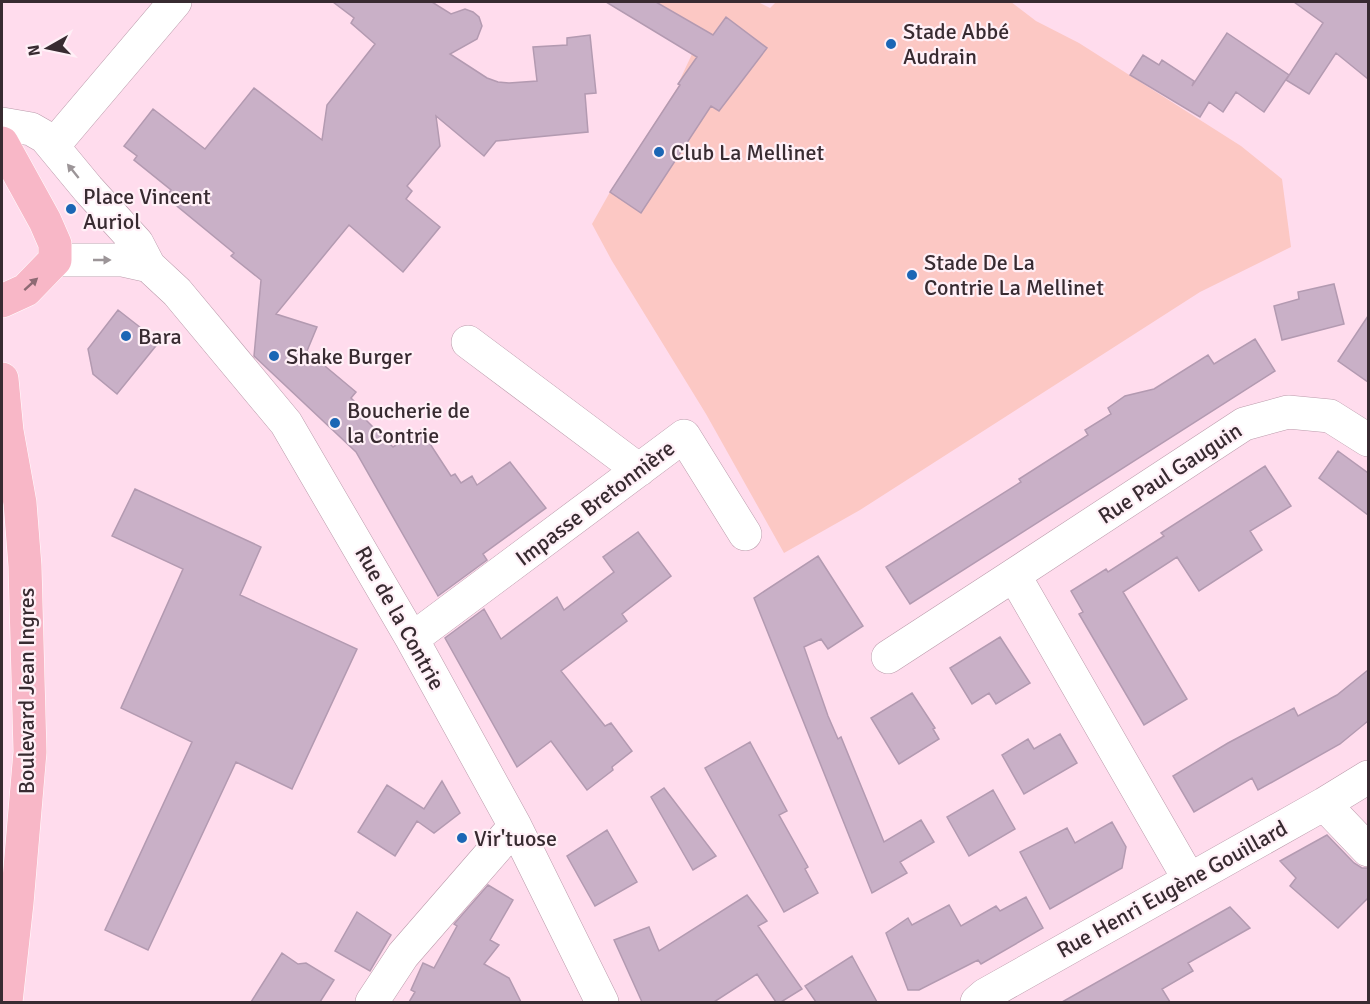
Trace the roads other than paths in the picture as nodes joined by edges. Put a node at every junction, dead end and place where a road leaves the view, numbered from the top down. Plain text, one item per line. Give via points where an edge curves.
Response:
1 (175, 2) edge
2 (2, 124) edge
3 (61, 137) junction
4 (2, 143) edge
5 (56, 260) junction
6 (149, 266) junction
7 (2, 301) edge
8 (468, 342) dead end
9 (2, 379) edge
10 (4, 433) edge
11 (1368, 440) edge
12 (639, 470) junction
13 (745, 534) dead end
14 (1014, 575) junction
15 (412, 639) junction
16 (888, 657) dead end
17 (1368, 777) edge
18 (1324, 804) junction
19 (515, 826) junction
20 (1368, 850) edge
21 (1189, 879) junction
22 (6, 1002) edge
23 (372, 1002) edge
24 (602, 1002) edge
25 (977, 1002) edge

1 - 3 street
2 - 3 street via 31,129 45,137
6 -> 3 street via 137,243 88,189
4 - 5 main road via 45,221
5 -> 6 street via 122,260
7 -> 5 main road via 26,290
6 - 15 street, Rue de la Contrie via 177,292 286,423
8 - 12 street
9 - 10 main road, Boulevard Jean Ingres
10 - 22 main road, Boulevard Jean Ingres via 20,503 30,752
11 - 14 street, Rue Paul Gauguin via 1330,416 1288,412 1244,424
12 - 13 street, Impasse Bretonnière via 684,436
12 - 15 street, Impasse Bretonnière
14 - 16 street, Rue Paul Gauguin
14 - 21 street
15 - 19 street, Rue de la Contrie
17 - 18 street, Rue Henri Eugène Gouillard
18 - 20 street
18 - 21 street, Rue Henri Eugène Gouillard
19 - 23 street via 402,955
19 - 24 street, Rue de la Contrie
21 - 25 street, Rue Henri Eugène Gouillard

